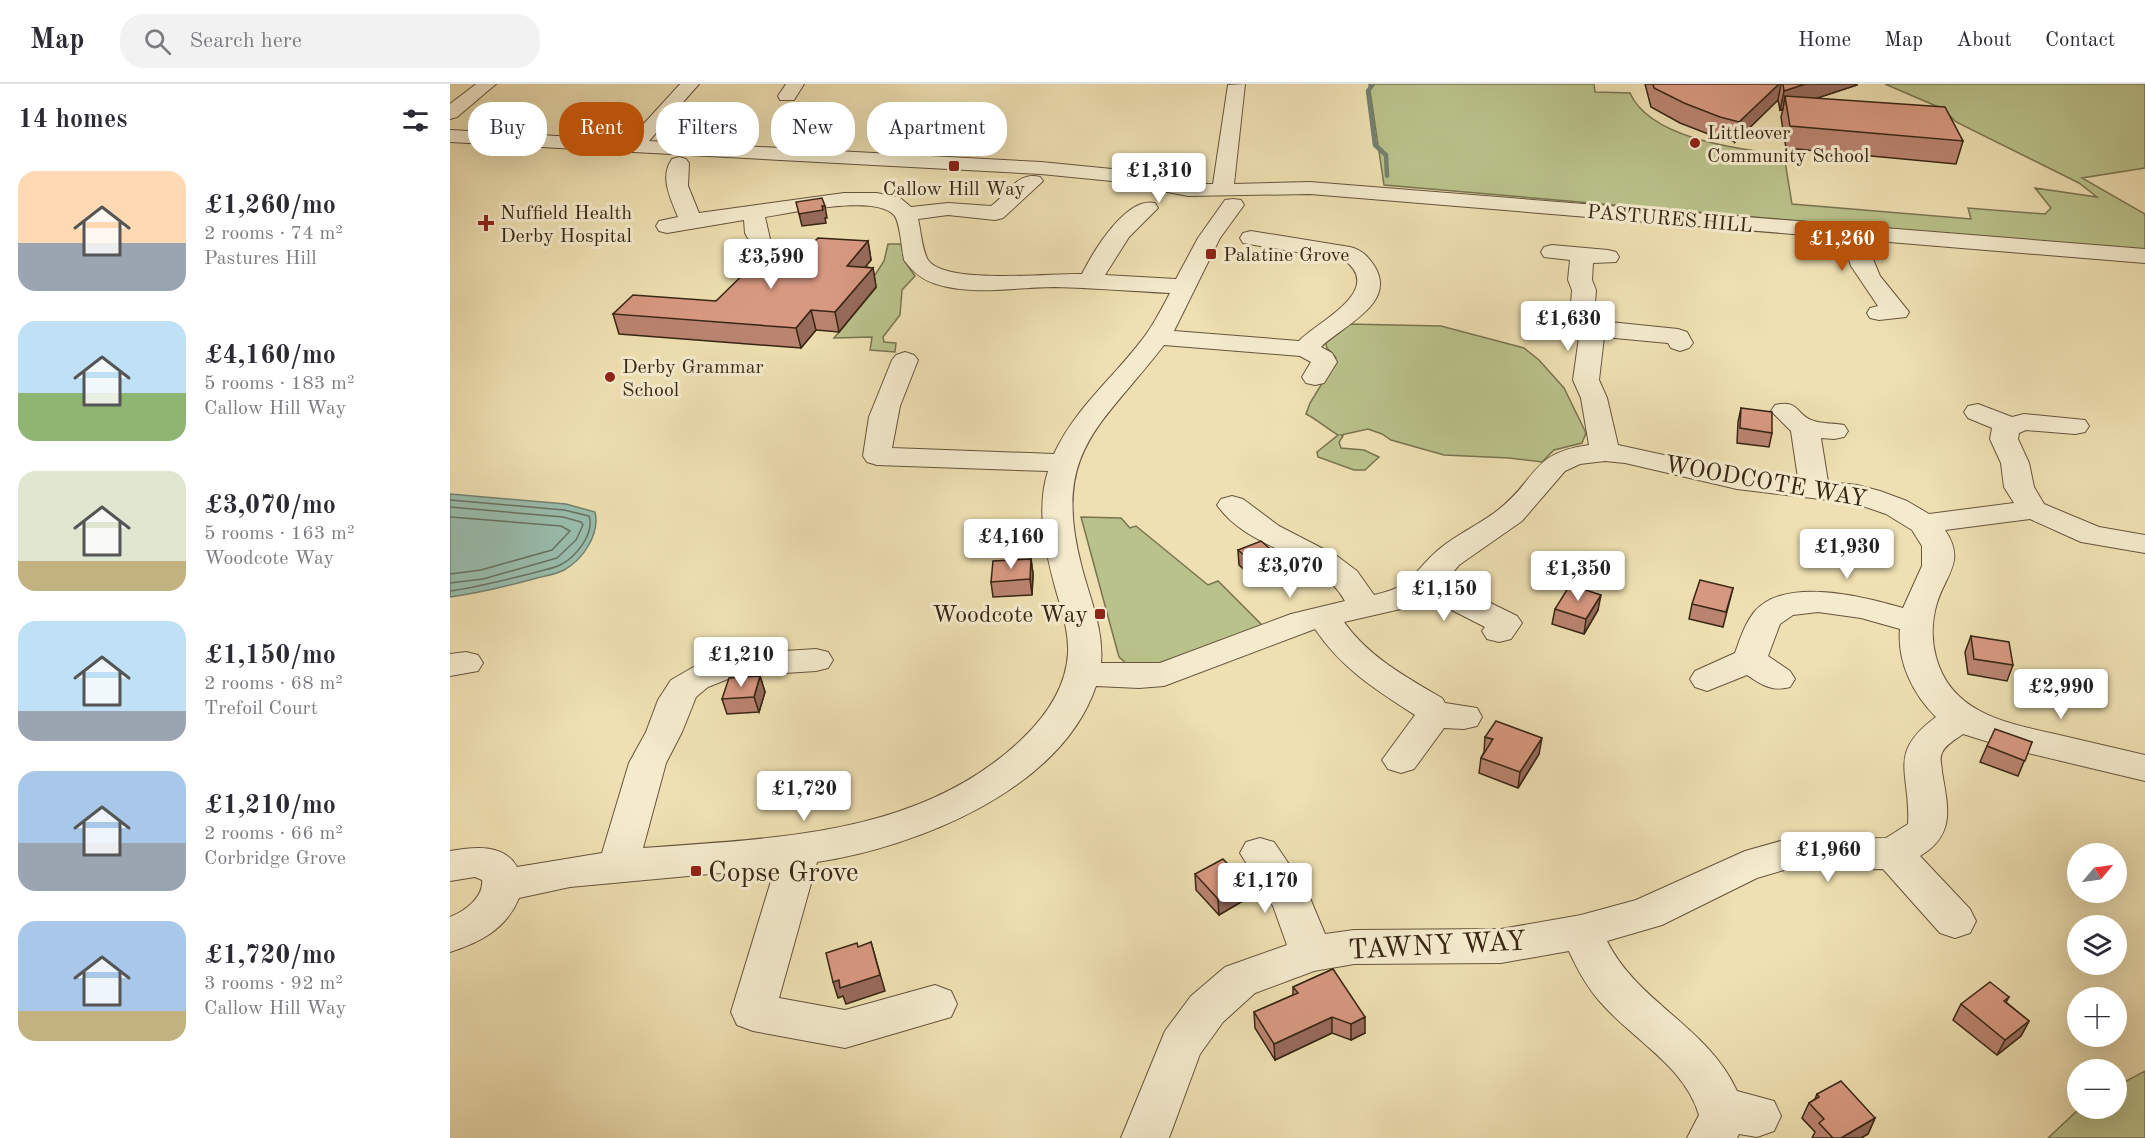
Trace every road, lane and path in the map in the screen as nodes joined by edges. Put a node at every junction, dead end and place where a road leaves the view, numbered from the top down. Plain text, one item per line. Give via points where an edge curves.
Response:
1 (487, 84) edge
2 (690, 84) edge
3 (1237, 85) edge
4 (450, 113) edge
5 (644, 135) edge
6 (450, 136) edge
7 (559, 142) edge
8 (644, 147) edge
9 (679, 163) dead end
10 (1033, 181) dead end
11 (1221, 198) junction
12 (1147, 207) dead end
13 (754, 212) junction
14 (906, 214) junction
15 (691, 221) junction
16 (667, 226) dead end
17 (1852, 233) junction
18 (1251, 238) dead end
19 (759, 239) dead end
20 (1552, 252) dead end
21 (1582, 255) junction
22 (2145, 256) edge
23 (1608, 257) dead end
24 (1054, 280) junction
25 (1091, 281) junction
26 (1183, 286) junction
27 (1044, 307) dead end
28 (1879, 313) dead end
29 (1579, 322) junction
30 (1672, 334) dead end
31 (1157, 337) junction
32 (1305, 349) junction
33 (908, 376) dead end
34 (1315, 377) dead end
35 (1978, 412) dead end
36 (2010, 426) junction
37 (2075, 426) dead end
38 (1834, 432) dead end
39 (1605, 452) junction
40 (1064, 464) junction
41 (1814, 488) junction
42 (1232, 504) dead end
43 (2033, 510) junction
44 (1923, 524) junction
45 (2145, 544) edge
46 (1426, 584) junction
47 (1364, 606) junction
48 (1323, 616) junction
49 (1916, 623) junction
50 (1499, 631) dead end
51 (817, 658) dead end
52 (1083, 674) junction
53 (1707, 679) dead end
54 (1960, 717) junction
55 (1401, 760) dead end
56 (2145, 768) edge
57 (800, 851) junction
58 (1260, 852) dead end
59 (1893, 853) junction
60 (618, 865) junction
61 (450, 866) edge
62 (504, 885) junction
63 (1955, 921) dead end
64 (1581, 932) junction
65 (450, 935) edge
66 (1311, 954) junction
67 (935, 1004) dead end
68 (1730, 1121) edge
69 (1145, 1138) edge

1 - 4 street
2 - 5 street
3 - 11 street
6 - 7 street
8 - 11 street via 1112,175 1179,197
9 - 15 street via 675,174 677,189
10 - 14 street via 995,213 948,209
11 - 17 street, PASTURES HILL via 1340,192
11 - 26 street via 1209,216 1208,238
12 - 25 street via 1121,230 1102,256
13 - 14 street via 807,195 891,202
13 - 15 street
13 - 19 street
14 - 24 street via 916,260 934,276 969,283
15 - 16 street
17 - 22 street, PASTURES HILL
17 - 28 street via 1856,255 1881,296 1897,312
18 - 32 street via 1356,250 1370,280 1369,291 1361,303
20 - 21 street
21 - 23 street
21 - 29 street via 1580,280 1584,290
24 - 25 street
24 - 27 street
25 - 26 street
26 - 31 street
29 - 30 street
29 - 39 street via 1586,380 1594,398
31 - 32 street
31 - 40 street via 1086,420
32 - 34 street via 1323,358
33 - 40 street via 883,410 877,456
35 - 36 street
36 - 37 street via 2039,422
36 - 43 street via 2004,439 2015,463 2019,487
38 - 41 street via 1795,420
39 - 41 street, WOODCOTE WAY via 1716,477
39 - 46 street, WOODCOTE WAY via 1573,456 1555,465 1512,515 1448,558
40 - 52 street via 1057,526 1084,625
41 - 44 street, WOODCOTE WAY via 1875,499
42 - 47 street via 1272,536 1336,567 1347,577
43 - 44 street
43 - 45 street via 2092,535
44 - 49 street via 1935,540 1939,558
46 - 47 street, WOODCOTE WAY via 1406,598
46 - 50 street via 1505,623
47 - 48 street, WOODCOTE WAY
48 - 52 street, WOODCOTE WAY via 1164,674
48 - 55 street via 1352,655 1373,673 1449,716
49 - 53 street via 1862,608 1824,603 1792,605 1770,615 1764,623 1764,669
49 - 54 street via 1922,674 1937,697
51 - 60 street via 725,667 683,687 675,697 666,729 646,767
52 - 57 street via 1066,709 1041,742 984,787 908,825 840,845
54 - 56 street via 1997,733
54 - 59 street, TAWNY WAY via 1924,750 1927,827 1919,838
57 - 60 street
57 - 67 street via 753,1012 845,1029
58 - 66 street via 1292,902
59 - 63 street
59 - 64 street, TAWNY WAY via 1807,854 1762,860 1647,913
60 - 62 street via 548,874
61 - 62 street via 485,863 498,870
62 - 65 street via 489,914
64 - 66 street, TAWNY WAY via 1501,946 1354,947
64 - 68 street via 1604,977 1697,1067 1719,1097
66 - 69 street, TAWNY WAY via 1240,980 1207,1009 1180,1045

